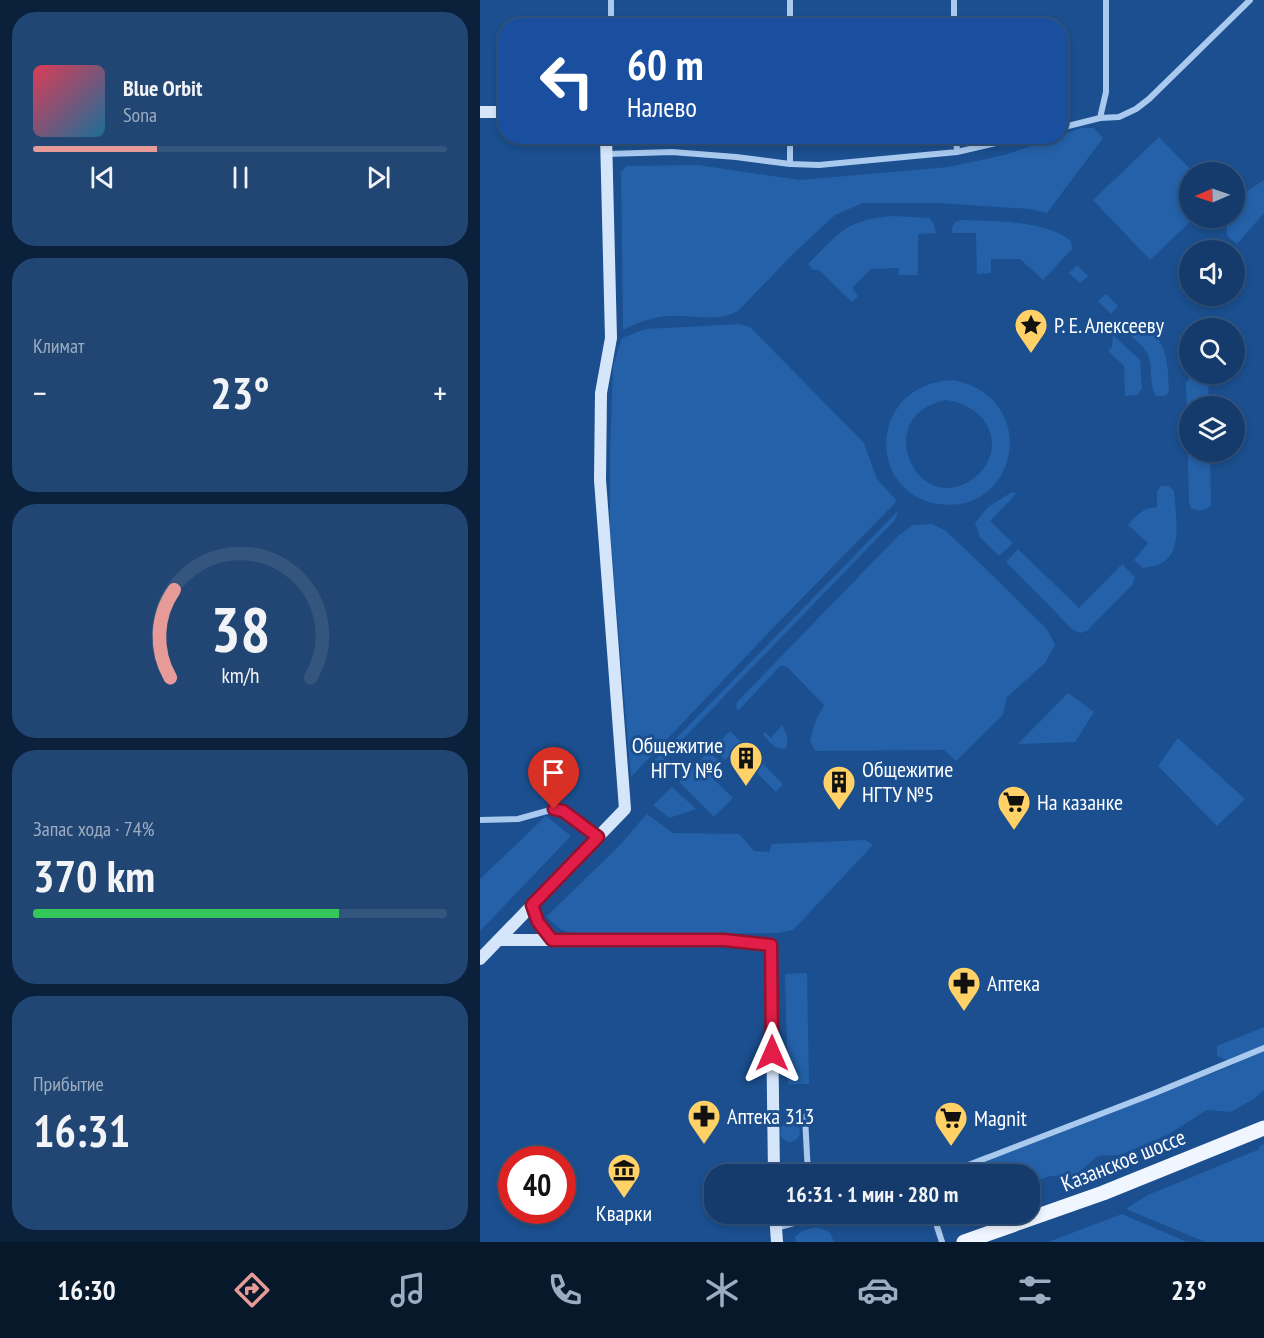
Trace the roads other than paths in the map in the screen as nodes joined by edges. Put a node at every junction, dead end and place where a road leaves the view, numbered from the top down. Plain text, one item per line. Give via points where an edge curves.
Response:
1 (611, 0) edge
2 (790, 0) edge
3 (954, 0) edge
4 (1106, 0) edge
5 (1250, 0) edge
6 (1241, 3) edge
7 (611, 18) edge
8 (790, 18) edge
9 (954, 18) edge
10 (480, 112) edge
11 (498, 112) edge
12 (1100, 118) junction
13 (1068, 126) edge
14 (606, 144) edge
15 (790, 144) edge
16 (956, 144) edge
17 (992, 144) edge
18 (957, 152) junction
19 (607, 154) junction
20 (790, 164) junction
21 (480, 820) edge
22 (598, 837) junction
23 (532, 905) junction
24 (498, 940) junction
25 (552, 940) junction
26 (480, 959) edge
27 (1264, 1048) edge
28 (805, 1117) dead end
29 (1264, 1128) edge
30 (774, 1164) edge
31 (807, 1164) edge
32 (971, 1164) edge
33 (775, 1224) edge
34 (788, 1224) edge
35 (936, 1224) edge
36 (775, 1228) junction
37 (777, 1242) edge
38 (942, 1242) edge
39 (964, 1242) edge

1 - 7 street
2 - 8 street
3 - 9 street
4 - 12 street via 1106,92
5 - 6 street
6 - 12 street via 1149,99 1119,117
10 - 11 street
12 - 13 street
14 - 19 street
15 - 20 street
16 - 18 street
17 - 18 street
18 - 20 street via 819,165
19 - 20 street via 672,152
19 - 22 street via 611,338 601,393 600,480 625,809
21 - 22 street via 518,819 554,809 563,811
22 - 23 street
23 - 24 street
23 - 25 street via 538,922
24 - 25 street
24 - 26 street
25 - 30 street via 724,940 771,945
27 - 32 street
28 - 31 street
29 - 39 main road, Казанское шоссе via 1103,1193
33 - 36 street
34 - 36 street
35 - 38 street
36 - 37 street

